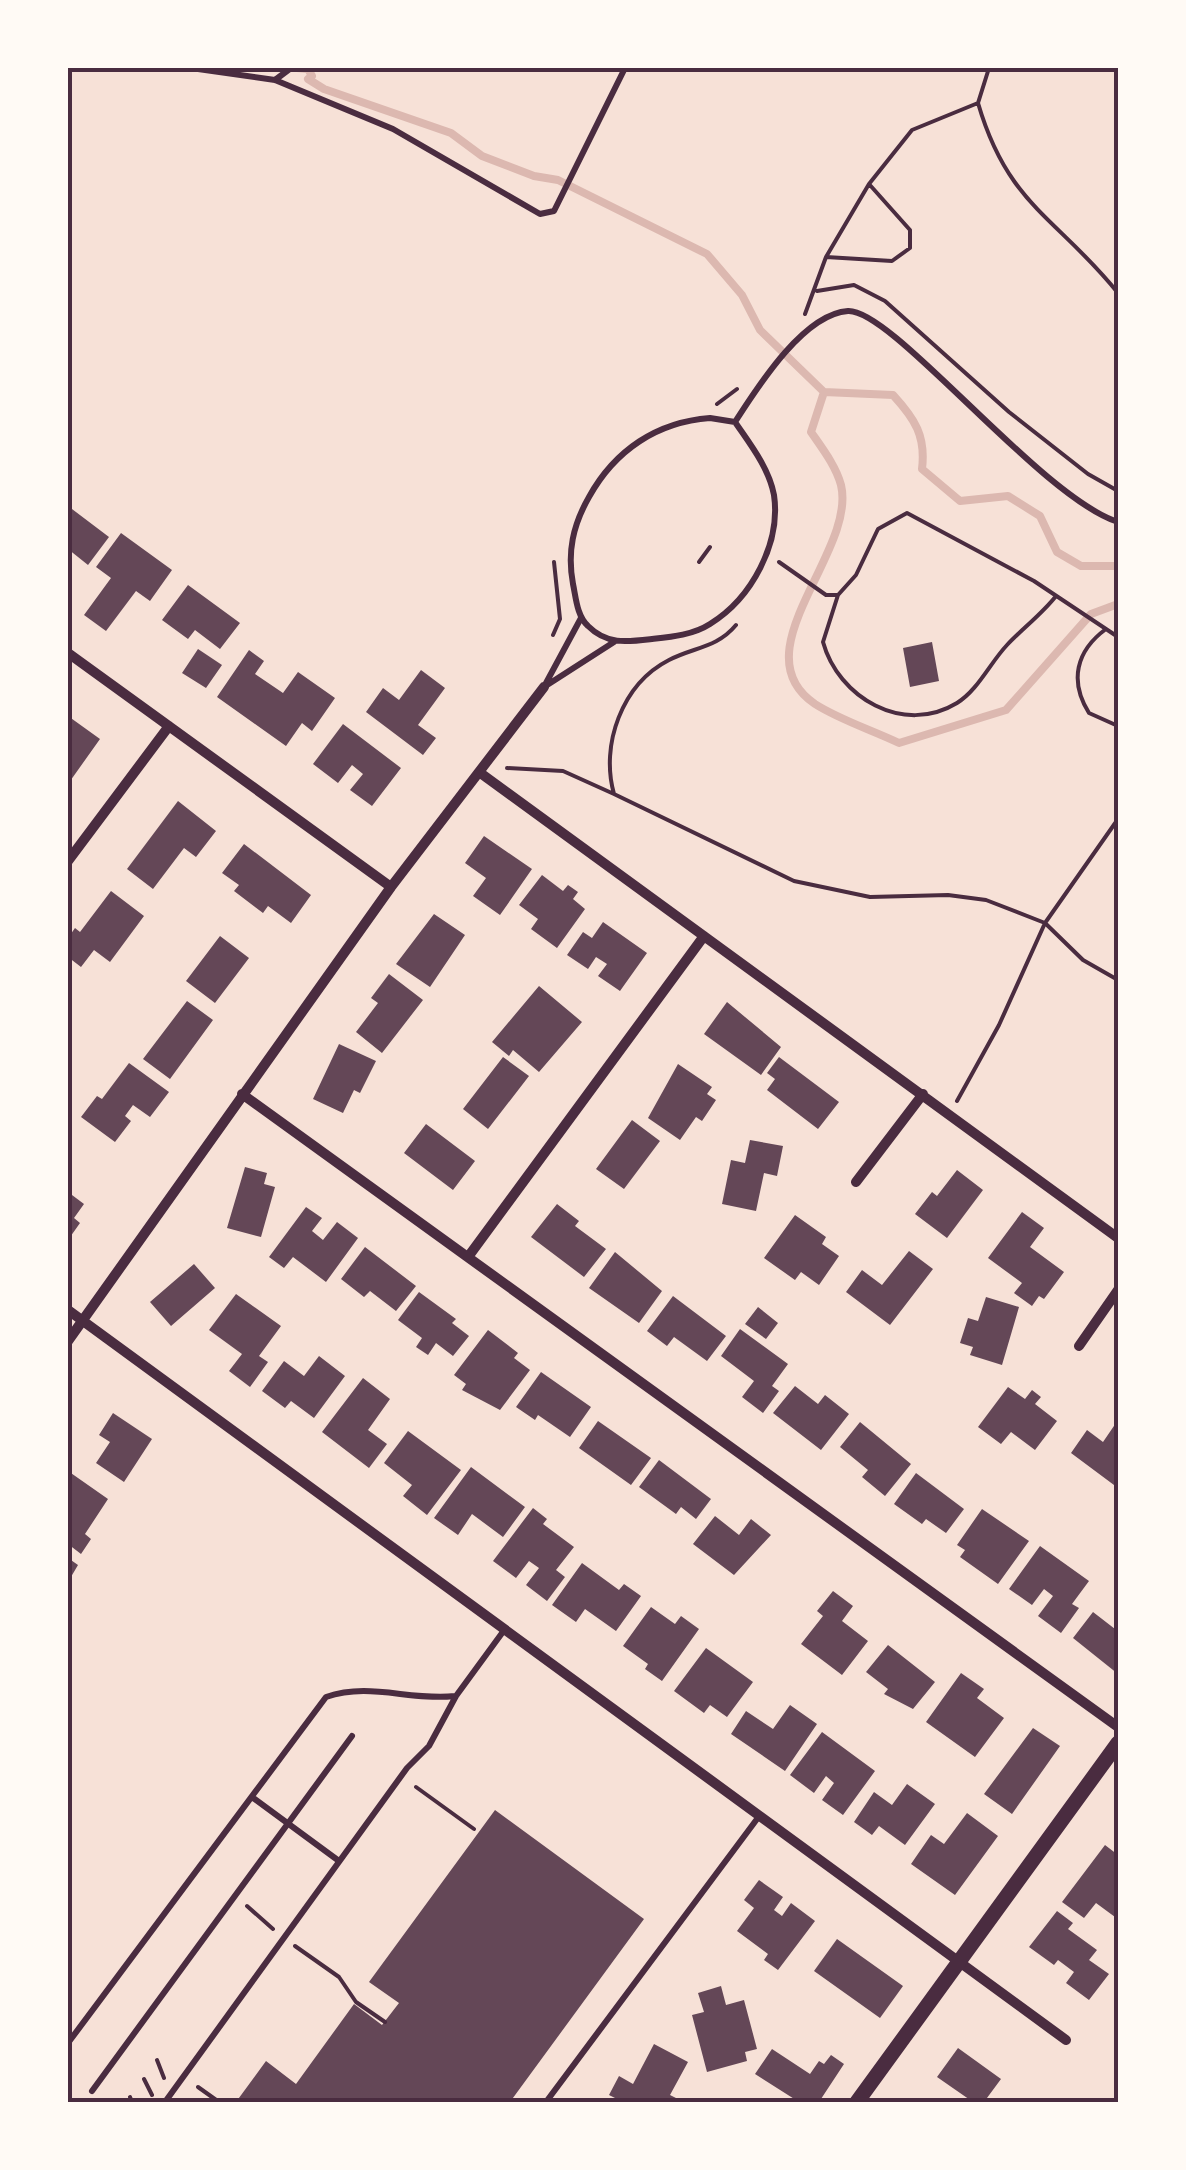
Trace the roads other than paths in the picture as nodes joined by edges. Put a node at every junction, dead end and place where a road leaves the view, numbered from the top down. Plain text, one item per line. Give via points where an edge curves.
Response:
1 (191, 68) edge
2 (291, 68) edge
3 (624, 68) edge
4 (275, 80) junction
5 (735, 422) junction
6 (1118, 522) edge
7 (581, 618) junction
8 (614, 642) junction
9 (68, 653) edge
10 (544, 687) junction
11 (169, 726) junction
12 (479, 772) junction
13 (68, 862) edge
14 (391, 887) junction
15 (704, 936) junction
16 (242, 1094) junction
17 (923, 1094) junction
18 (856, 1182) dead end
19 (1118, 1238) edge
20 (468, 1257) junction
21 (1118, 1290) edge
22 (68, 1310) edge
23 (80, 1320) junction
24 (68, 1340) edge
25 (1078, 1346) dead end
26 (506, 1628) junction
27 (456, 1696) junction
28 (1118, 1727) edge
29 (352, 1736) dead end
30 (1118, 1743) edge
31 (252, 1796) junction
32 (761, 1814) junction
33 (288, 1824) junction
34 (340, 1861) junction
35 (961, 1962) junction
36 (1066, 2040) dead end
37 (68, 2043) edge
38 (92, 2091) dead end
39 (164, 2102) edge
40 (546, 2102) edge
41 (857, 2102) edge

1 - 4 lane
2 - 4 lane
3 - 4 lane via 554,210 540,214 407,136
5 - 6 lane via 804,333 848,311 873,319 1036,470 1088,510
5 - 7 lane via 710,418 667,425 640,438 600,479 570,543
5 - 8 lane via 771,484 772,549 712,623 676,636
7 - 8 lane
7 - 10 lane
8 - 10 lane
9 - 11 street
10 - 12 street
11 - 13 street
11 - 14 street
12 - 14 street
12 - 15 street
14 - 16 street
15 - 17 street
15 - 20 street
16 - 20 street
16 - 23 street
17 - 18 street
17 - 19 street
20 - 28 street
21 - 25 street
22 - 23 street
23 - 24 street
23 - 26 street
26 - 27 lane
26 - 32 street
27 - 31 lane via 423,1699 354,1688 326,1697
27 - 34 lane via 429,1746
29 - 33 lane
30 - 35 street
31 - 33 lane
31 - 37 lane
32 - 35 street
32 - 40 lane
33 - 34 lane
33 - 38 lane
34 - 39 lane
35 - 36 street
35 - 41 street

